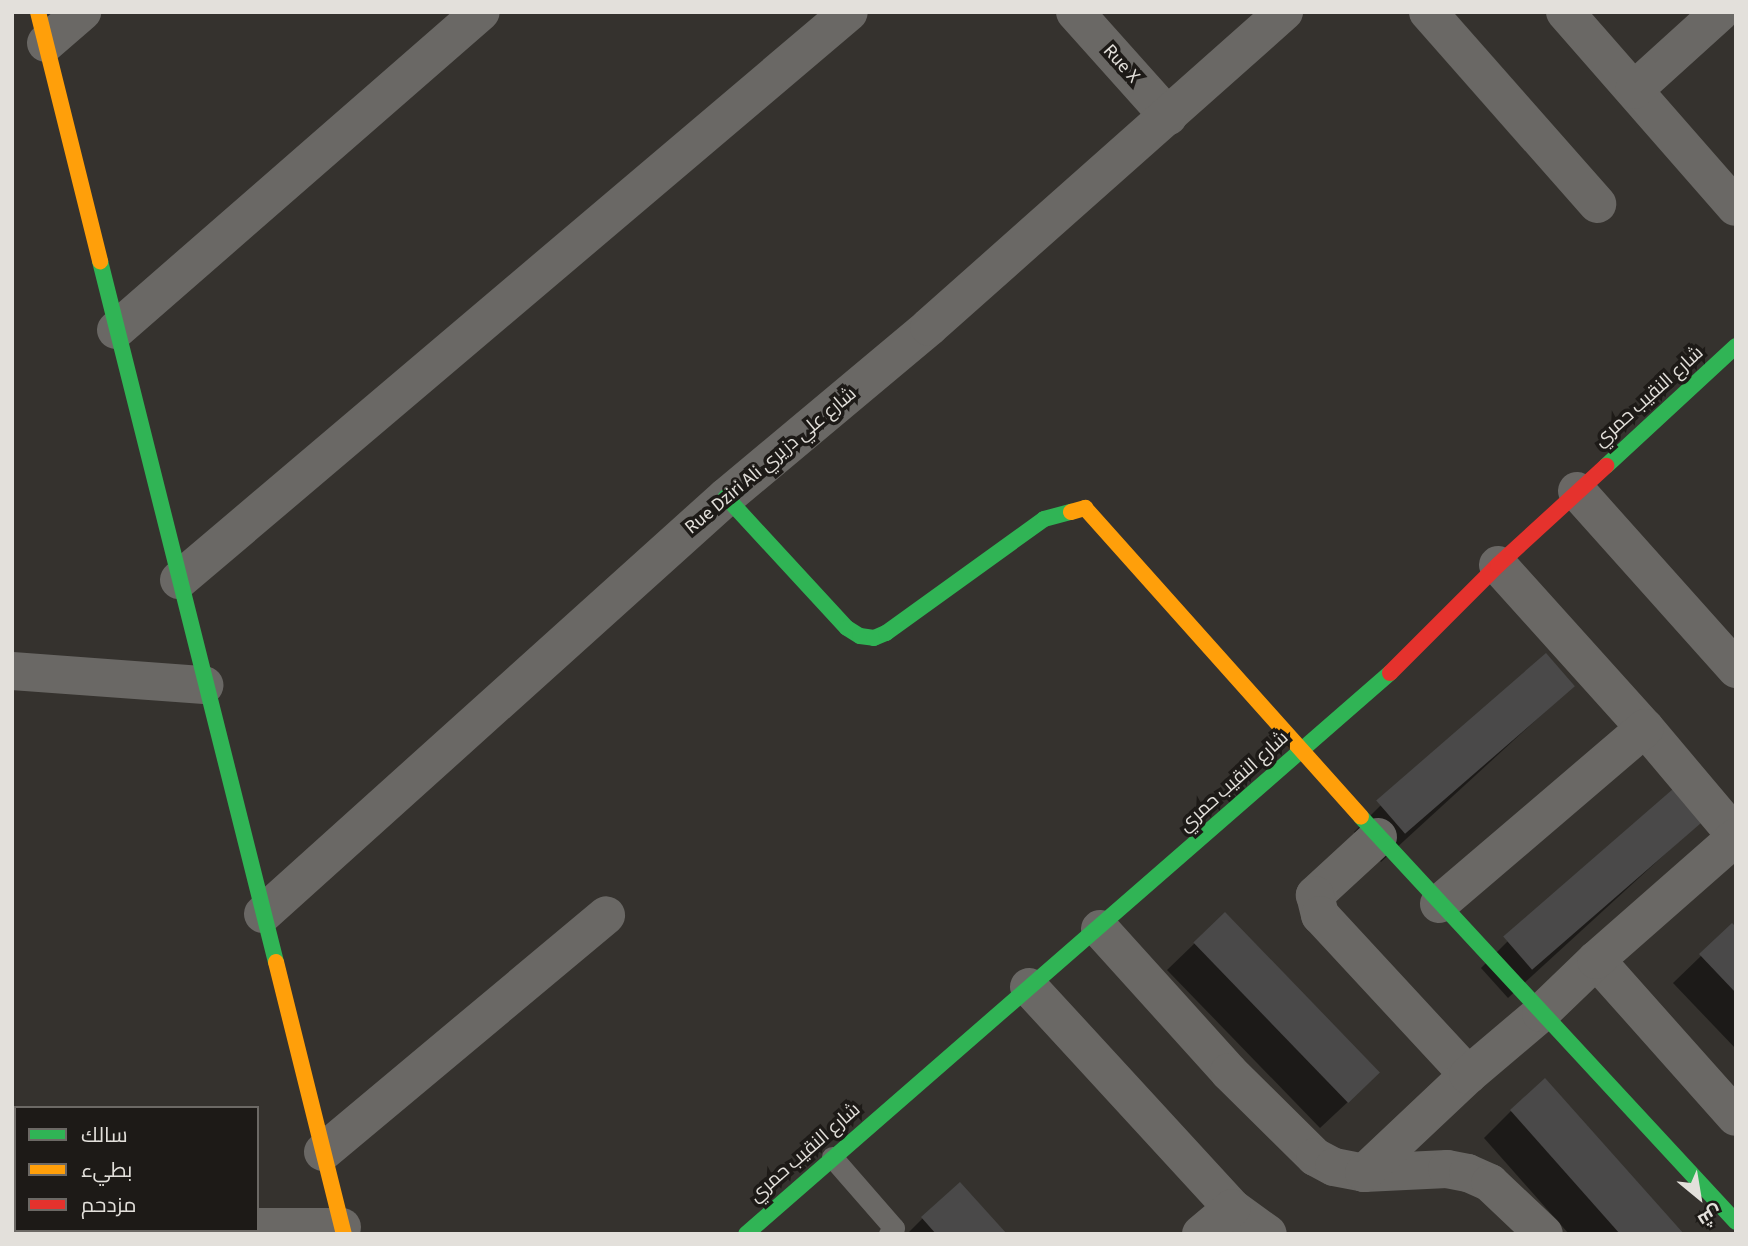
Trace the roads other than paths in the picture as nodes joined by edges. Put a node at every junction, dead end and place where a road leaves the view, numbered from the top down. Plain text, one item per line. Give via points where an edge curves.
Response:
1 (82, 12) edge
2 (481, 12) edge
3 (849, 12) edge
4 (1075, 12) edge
5 (1284, 12) edge
6 (1428, 12) edge
7 (1565, 12) edge
8 (1720, 12) edge
9 (42, 28) edge
10 (1634, 90) junction
11 (1168, 116) junction
12 (1597, 204) dead end
13 (1736, 207) edge
14 (116, 330) junction
15 (1736, 346) edge
16 (1577, 491) junction
17 (726, 498) junction
18 (1498, 565) junction
19 (178, 580) junction
20 (1736, 668) edge
21 (12, 671) edge
22 (204, 685) junction
23 (1645, 728) junction
24 (1300, 751) junction
25 (1378, 837) junction
26 (1736, 837) edge
27 (1439, 904) junction
28 (263, 914) junction
29 (606, 915) dead end
30 (1100, 929) junction
31 (1595, 960) junction
32 (1029, 987) junction
33 (1541, 1013) junction
34 (1468, 1074) junction
35 (1736, 1118) edge
36 (323, 1152) junction
37 (832, 1157) junction
38 (1364, 1173) junction
39 (1232, 1208) junction
40 (1736, 1222) edge
41 (259, 1227) edge
42 (343, 1230) edge
43 (894, 1232) edge
44 (746, 1234) edge
45 (1201, 1234) edge
46 (1268, 1234) edge
47 (1544, 1234) edge

1 - 9 street
2 - 14 street
3 - 19 street
4 - 11 street, Rue X
5 - 11 street, Rue Dziri Ali شارع علي دزيري
6 - 12 street
7 - 10 street
8 - 10 street
9 - 14 street
10 - 13 street
11 - 17 street, Rue Dziri Ali شارع علي دزيري
14 - 19 street
15 - 16 street, شارع النقيب حمري
16 - 18 street, شارع النقيب حمري
16 - 20 street
17 - 24 street via 847,628 874,638 1044,519 1085,508
17 - 28 street, Rue Dziri Ali شارع علي دزيري
18 - 23 street
18 - 24 street, شارع النقيب حمري via 1381,683
19 - 22 street
21 - 22 street
22 - 28 street
23 - 26 street
23 - 27 street
24 - 25 street
24 - 30 street, شارع النقيب حمري
25 - 27 street
25 - 34 street via 1315,895 1320,915
26 - 31 street
27 - 33 street
28 - 36 street
29 - 36 street
30 - 32 street, شارع النقيب حمري
30 - 38 street via 1229,1072 1315,1157 1334,1167
31 - 33 street
31 - 35 street
32 - 37 street, شارع النقيب حمري
32 - 39 street
33 - 34 street
33 - 40 street
34 - 38 street
36 - 42 street
37 - 43 lane
37 - 44 street, شارع النقيب حمري
38 - 47 street via 1447,1169 1468,1173 1490,1183
39 - 45 street
39 - 46 street
41 - 42 street

